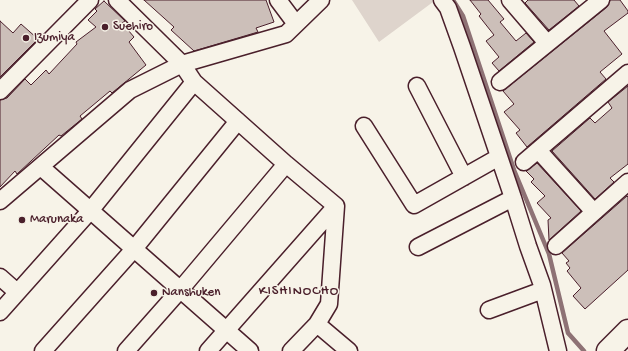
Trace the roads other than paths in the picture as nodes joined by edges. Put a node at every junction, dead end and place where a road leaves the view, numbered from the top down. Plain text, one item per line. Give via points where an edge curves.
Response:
1 (90, 0) edge
2 (117, 0) edge
3 (278, 0) edge
4 (321, 0) edge
5 (442, 0) edge
6 (510, 0) edge
7 (595, 2) edge
8 (296, 24) junction
9 (547, 44) junction
10 (182, 64) junction
11 (628, 73) edge
12 (194, 82) junction
13 (500, 82) dead end
14 (417, 86) dead end
15 (0, 91) edge
16 (238, 121) junction
17 (364, 126) dead end
18 (538, 150) junction
19 (499, 157) junction
20 (524, 162) dead end
21 (286, 164) junction
22 (41, 167) junction
23 (464, 177) junction
24 (628, 182) edge
25 (514, 198) junction
26 (0, 201) edge
27 (336, 206) junction
28 (90, 211) junction
29 (594, 212) junction
30 (556, 246) dead end
31 (418, 247) dead end
32 (134, 249) junction
33 (0, 277) edge
34 (180, 290) junction
35 (543, 290) junction
36 (18, 292) junction
37 (489, 310) dead end
38 (0, 312) edge
39 (317, 324) junction
40 (227, 330) junction
41 (628, 331) edge
42 (43, 351) edge
43 (126, 351) edge
44 (208, 351) edge
45 (250, 351) edge
46 (291, 351) edge
47 (349, 351) edge
48 (558, 351) edge
49 (608, 351) edge

1 - 15 street
2 - 10 street
3 - 8 street
4 - 8 street
5 - 19 street via 448,8
6 - 9 street
7 - 9 street
8 - 10 street via 286,34
9 - 13 street
10 - 12 street
10 - 22 street via 130,90
11 - 18 street
12 - 16 street
12 - 28 street
14 - 23 street
16 - 21 street
16 - 32 street
17 - 23 street via 414,205
18 - 20 street
18 - 29 street
19 - 23 street
19 - 25 street
21 - 27 street
21 - 34 street
22 - 26 street
22 - 28 street
24 - 29 street
25 - 31 street
25 - 35 street
27 - 39 street via 329,304
27 - 40 street
28 - 32 street
28 - 36 street
29 - 30 street
32 - 34 street
32 - 42 street
33 - 36 street
34 - 40 street
34 - 43 street
35 - 37 street
35 - 48 street
36 - 38 street
39 - 46 street
39 - 47 street
40 - 44 street
40 - 45 street
41 - 49 main road

